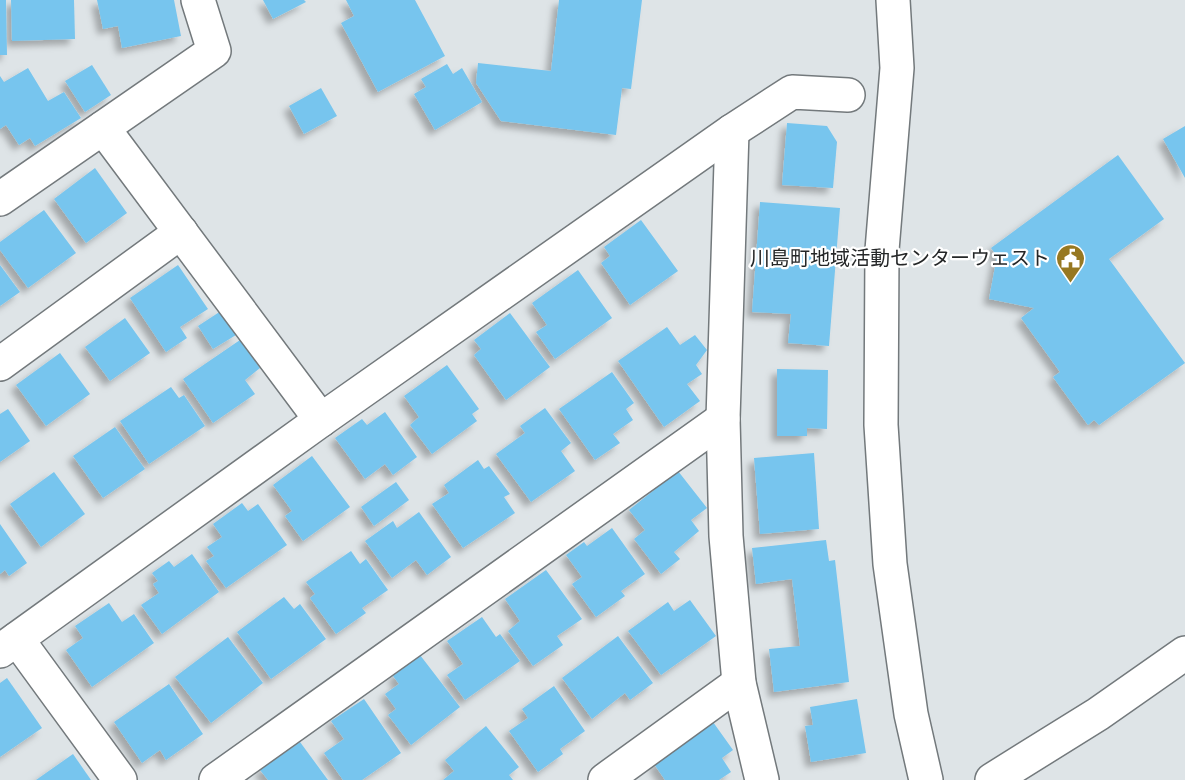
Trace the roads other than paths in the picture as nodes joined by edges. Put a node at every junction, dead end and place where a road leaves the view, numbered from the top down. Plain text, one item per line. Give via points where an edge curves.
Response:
1 (198, 0) edge
2 (893, 0) edge
3 (848, 95) dead end
4 (102, 128) junction
5 (732, 131) junction
6 (0, 199) edge
7 (181, 232) junction
8 (0, 364) edge
9 (723, 419) junction
10 (321, 420) junction
11 (8, 645) edge
12 (1185, 653) edge
13 (739, 683) junction
14 (120, 780) edge
15 (216, 780) edge
16 (605, 780) edge
17 (762, 780) edge
18 (926, 780) edge
19 (992, 780) edge

1 - 4 street via 214,51
2 - 18 street via 897,68 882,250 881,425 890,564 911,714
3 - 5 street via 792,92
4 - 6 street
4 - 7 street
5 - 9 street
5 - 10 street
7 - 8 street
7 - 10 street
9 - 13 street via 726,536
9 - 15 street
10 - 11 street
11 - 14 street
12 - 19 street via 1098,714
13 - 16 street
13 - 17 street

